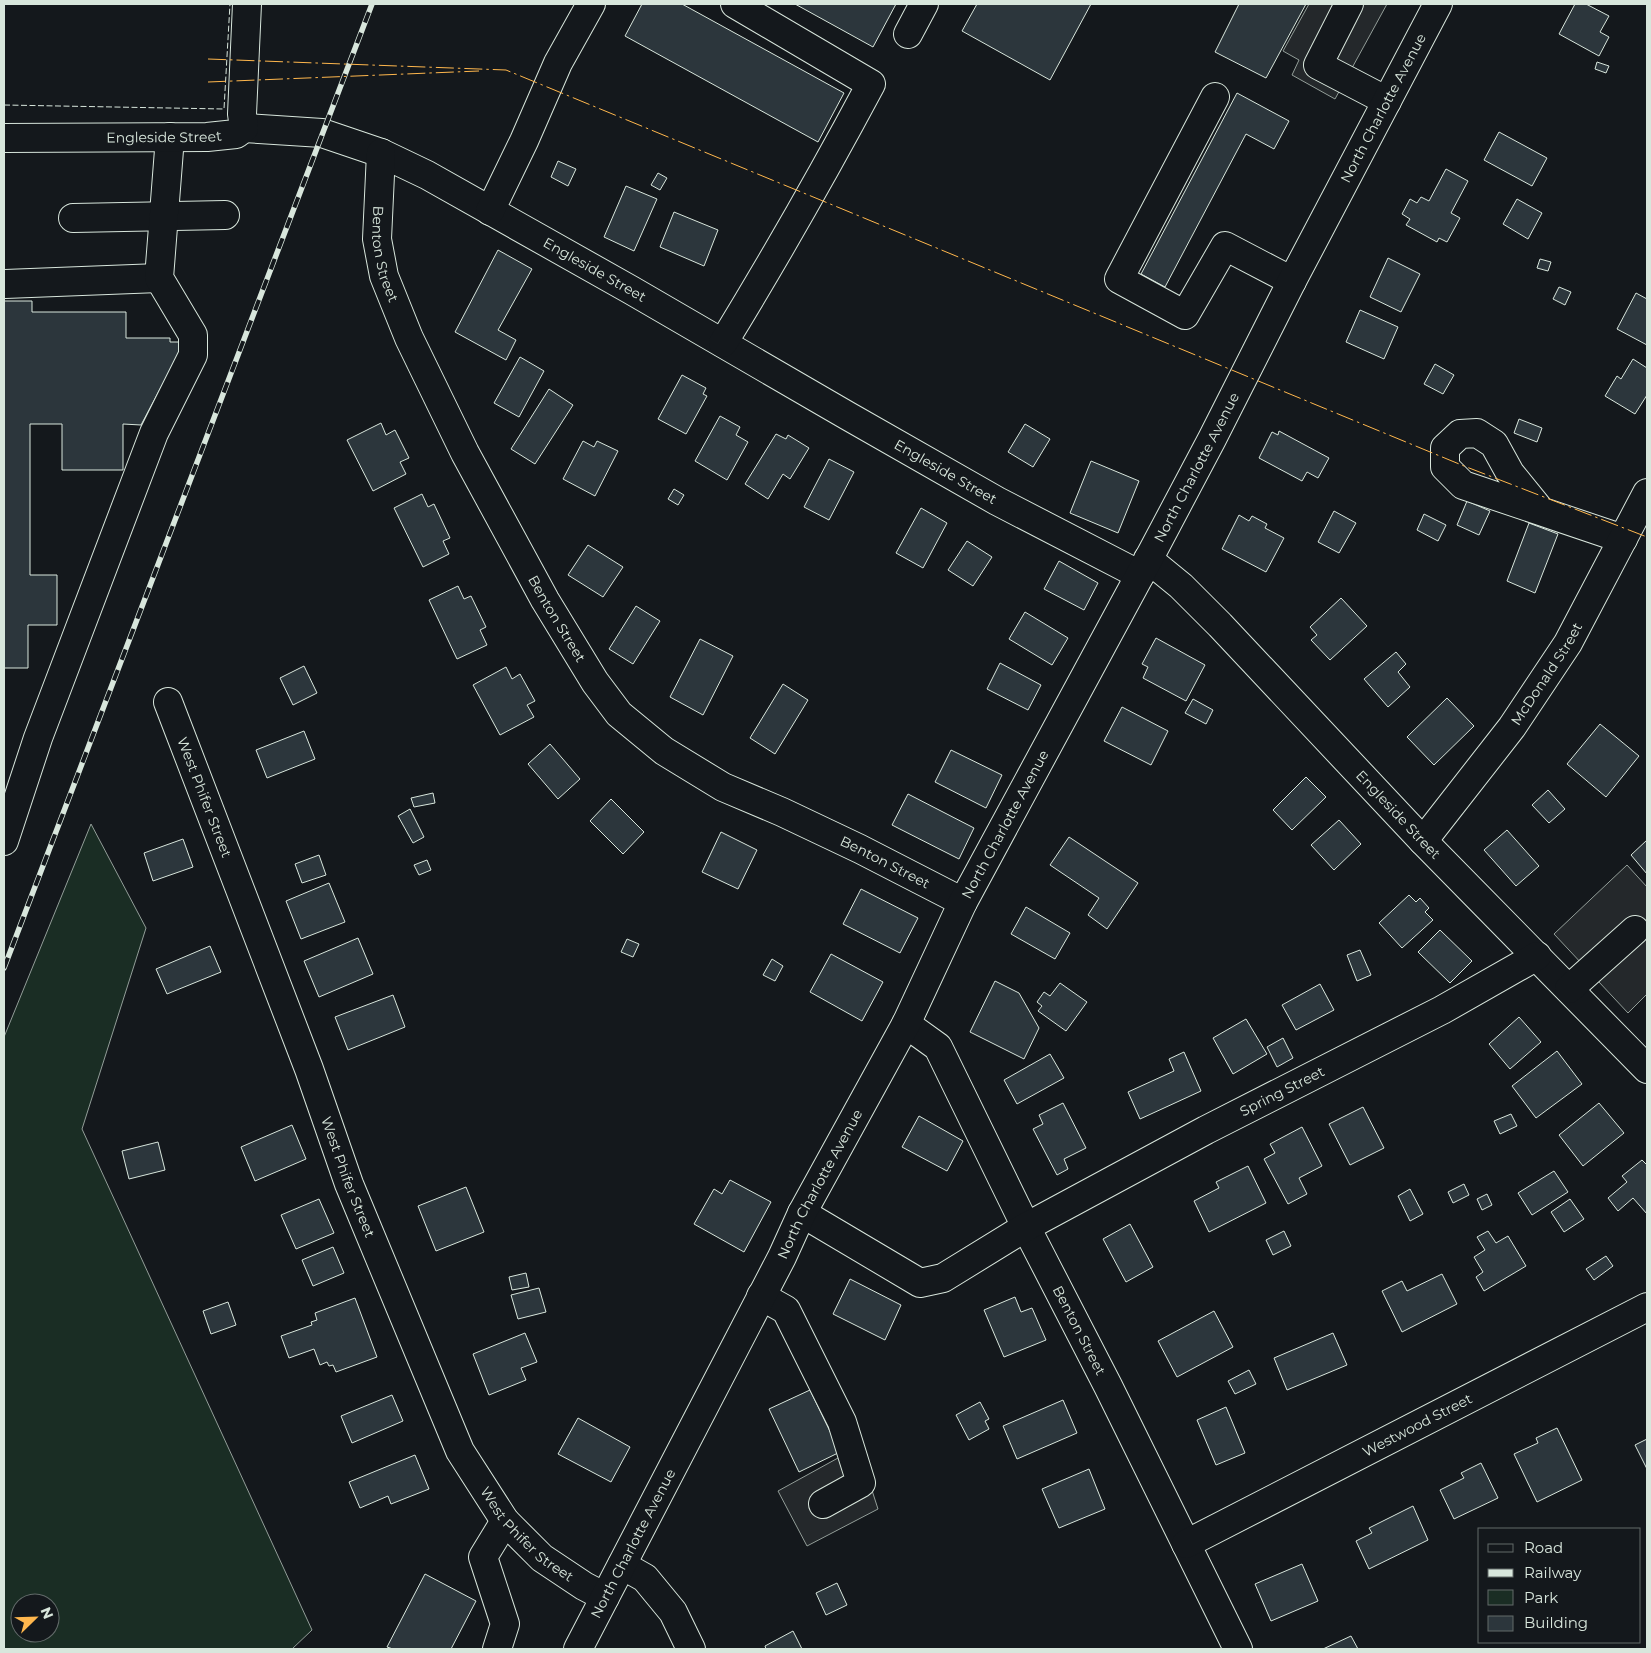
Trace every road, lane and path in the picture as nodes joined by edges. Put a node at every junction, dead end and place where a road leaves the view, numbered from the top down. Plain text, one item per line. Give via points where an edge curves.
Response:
1 (246, 4) edge
2 (591, 4) edge
3 (736, 4) edge
4 (924, 4) edge
5 (1348, 4) edge
6 (1438, 4) edge
7 (908, 34) dead end
8 (1215, 97) dead end
9 (1387, 101) junction
10 (244, 128) junction
11 (170, 137) junction
12 (4, 138) edge
13 (381, 153) junction
14 (490, 211) junction
15 (225, 215) dead end
16 (164, 216) junction
17 (73, 218) dead end
18 (159, 278) junction
19 (1292, 281) junction
20 (5, 284) dead end
21 (723, 343) junction
22 (1647, 493) edge
23 (1540, 510) dead end
24 (1623, 539) junction
25 (1144, 567) junction
26 (168, 702) dead end
27 (4, 841) edge
28 (1423, 841) junction
29 (963, 902) junction
30 (1635, 930) dead end
31 (1537, 956) junction
32 (1569, 989) junction
33 (906, 1024) junction
34 (1647, 1069) edge
35 (802, 1213) junction
36 (1026, 1227) junction
37 (761, 1296) junction
38 (1647, 1307) edge
39 (823, 1504) dead end
40 (505, 1521) junction
41 (1186, 1544) junction
42 (622, 1565) junction
43 (606, 1597) junction
44 (497, 1649) edge
45 (578, 1649) edge
46 (691, 1649) edge
47 (1238, 1649) edge

1 - 10 street
2 - 14 street via 558,63
3 - 21 street via 871,84 795,224
4 - 7 street
5 - 9 street via 1318,65
6 - 9 street, North Charlotte Avenue
8 - 19 street via 1120,279 1185,315 1225,246
9 - 19 street, North Charlotte Avenue
10 - 11 street, Engleside Street via 236,134
10 - 13 street, Engleside Street via 322,133
11 - 12 street, Engleside Street
11 - 16 street
13 - 14 street, Engleside Street
13 - 29 street, Benton Street via 377,239 384,276 409,338 465,453 546,600 595,682 619,714 664,751 723,787 860,849
14 - 21 street, Engleside Street
15 - 16 street
16 - 17 street
16 - 18 street
18 - 20 street
18 - 27 street via 193,335 193,355 154,433 38,738
19 - 25 street, North Charlotte Avenue
21 - 25 street, Engleside Street via 989,496
22 - 24 street, McDonald Street
23 - 24 street
24 - 28 street, McDonald Street via 1568,643 1512,727
25 - 28 street, Engleside Street via 1181,586
25 - 29 street, North Charlotte Avenue
26 - 40 street, West Phifer Street via 292,1024 349,1184 460,1451
28 - 31 street, Engleside Street
29 - 33 street, North Charlotte Avenue
30 - 32 street
31 - 32 street, Engleside Street
31 - 36 street, Spring Street via 1442,1010 1206,1130
32 - 34 street, Engleside Street
33 - 35 street, North Charlotte Avenue
33 - 36 street, Benton Street via 938,1047
35 - 36 street, Spring Street via 920,1283 943,1278
35 - 37 street, North Charlotte Avenue
36 - 41 street, Benton Street
37 - 39 street via 786,1310 842,1422 861,1483
37 - 42 street, North Charlotte Avenue
38 - 41 street, Westwood Street
40 - 43 street, West Phifer Street via 542,1558
40 - 44 street via 483,1557 504,1624
41 - 47 street, Benton Street
42 - 43 street, North Charlotte Avenue
42 - 46 street via 645,1578 673,1612
43 - 45 street, North Charlotte Avenue

